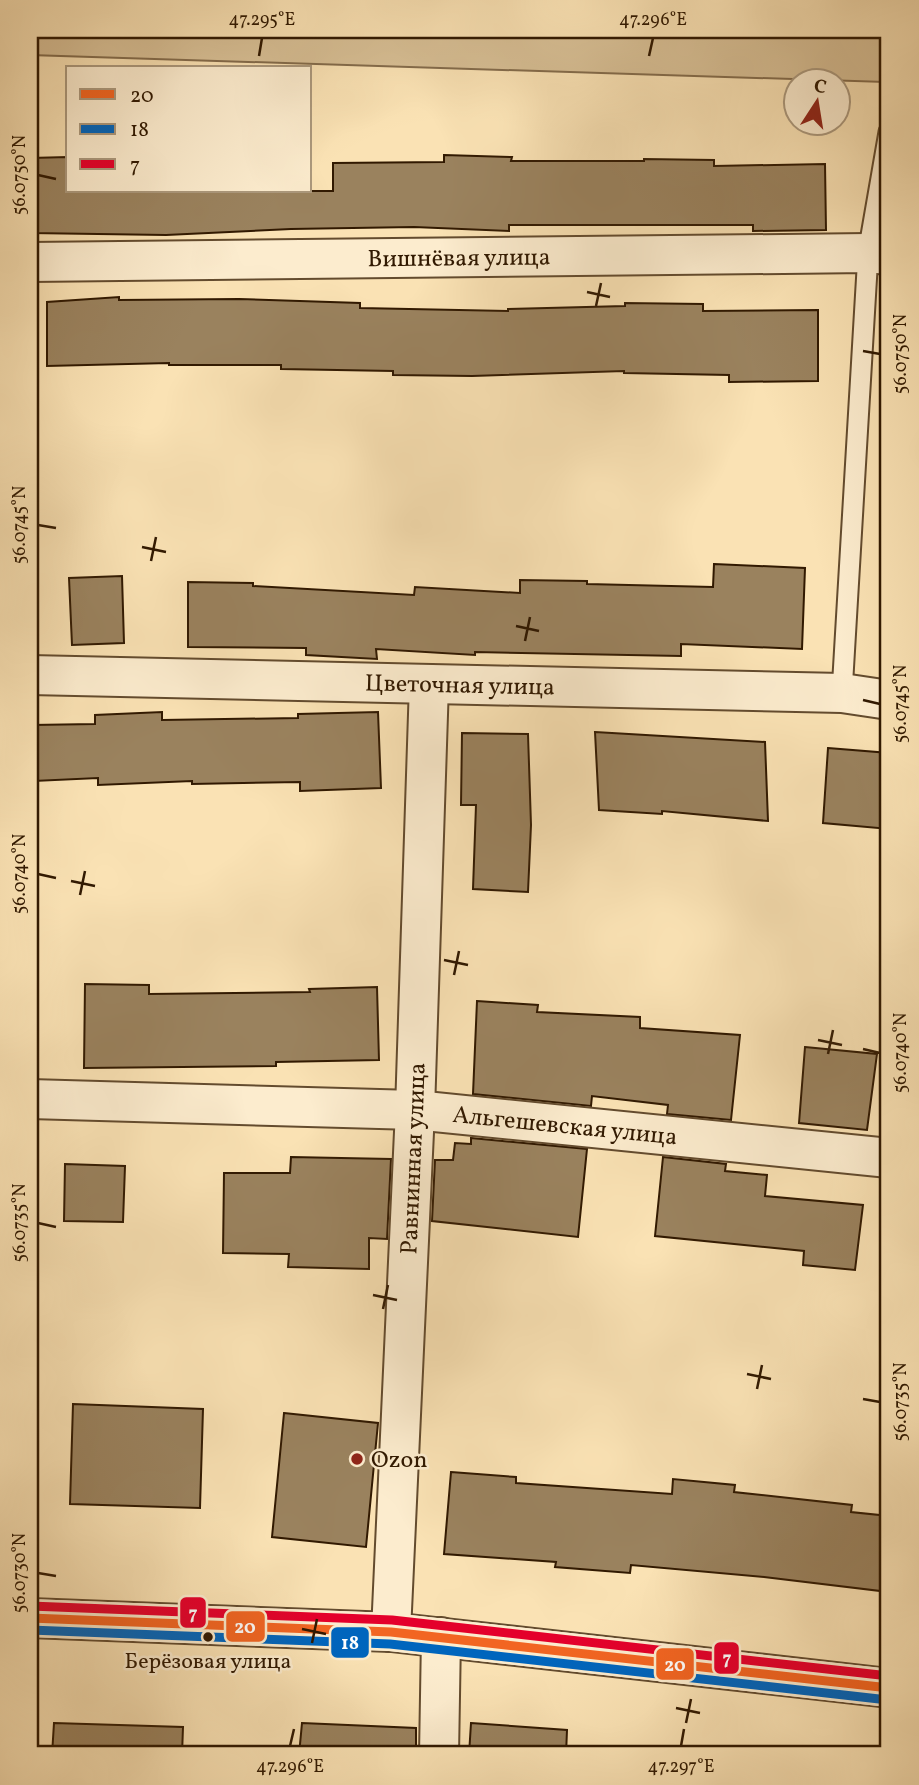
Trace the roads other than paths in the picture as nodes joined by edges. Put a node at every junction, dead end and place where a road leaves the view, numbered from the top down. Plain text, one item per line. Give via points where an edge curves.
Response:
1 (889, 132) edge
2 (878, 254) edge
3 (30, 262) edge
4 (30, 675) edge
5 (429, 684) junction
6 (842, 694) junction
7 (889, 700) edge
8 (30, 1099) edge
9 (415, 1111) junction
10 (889, 1158) edge
11 (30, 1618) edge
12 (391, 1632) junction
13 (441, 1637) junction
14 (889, 1688) edge
15 (439, 1755) edge

1 - 2 lane
2 - 3 street, Вишнёвая улица
2 - 6 lane
4 - 5 street, Цветочная улица
5 - 6 street, Цветочная улица
5 - 9 street, Равнинная улица
6 - 7 street, Цветочная улица
8 - 9 street, Альгешевская улица
9 - 10 street, Альгешевская улица
9 - 12 street, Равнинная улица
11 - 12 street
12 - 13 street
13 - 14 street
13 - 15 street

